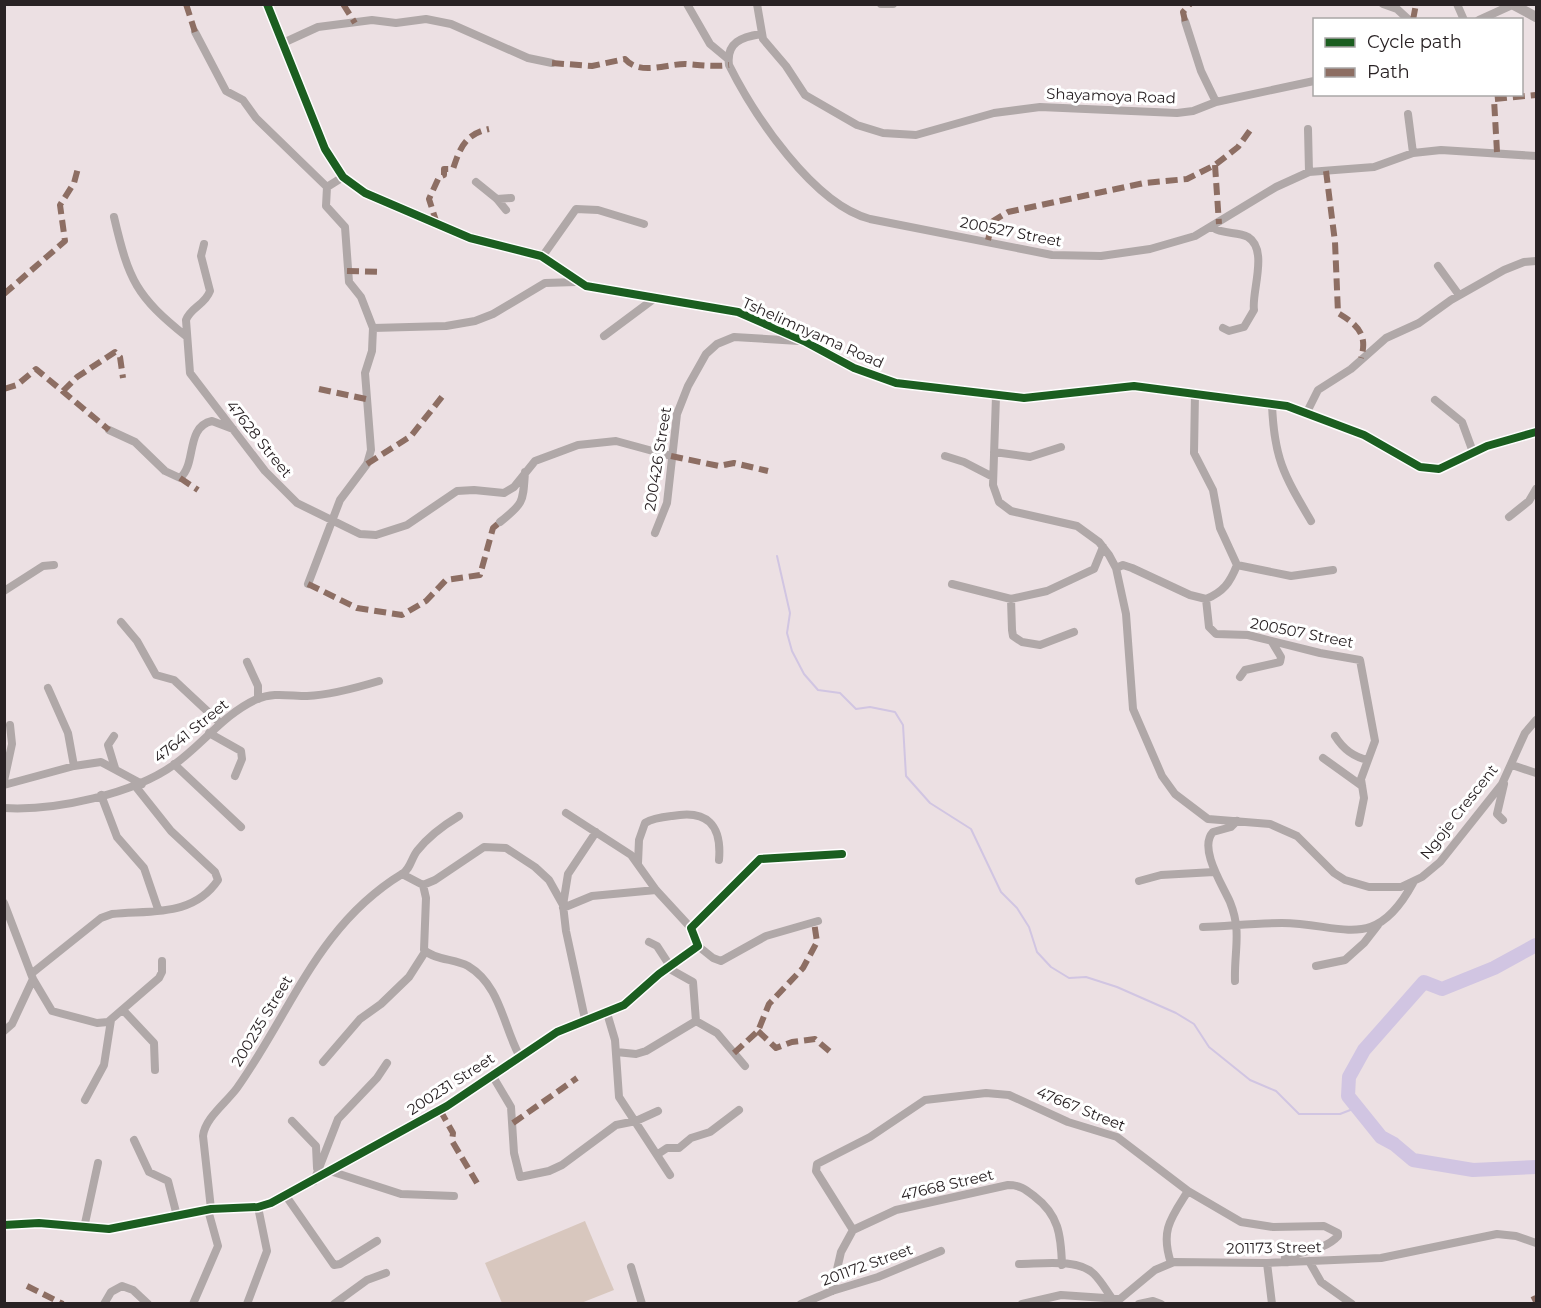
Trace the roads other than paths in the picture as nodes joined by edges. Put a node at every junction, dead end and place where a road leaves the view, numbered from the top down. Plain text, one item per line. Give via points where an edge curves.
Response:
1 (267, 4) edge
2 (687, 4) edge
3 (757, 4) edge
4 (881, 4) edge
5 (893, 4) edge
6 (1383, 4) edge
7 (1512, 5) edge
8 (1536, 17) edge
9 (1406, 18) edge
10 (1483, 18) edge
11 (1185, 21) dead end
12 (195, 32) dead end
13 (761, 34) junction
14 (284, 43) junction
15 (728, 59) junction
16 (552, 63) dead end
17 (1313, 81) edge
18 (1216, 102) junction
19 (1408, 114) dead end
20 (1308, 129) dead end
21 (1413, 153) junction
22 (1536, 156) edge
23 (1309, 172) junction
24 (343, 177) junction
25 (476, 182) dead end
26 (327, 187) junction
27 (511, 198) dead end
28 (497, 199) junction
29 (506, 210) dead end
30 (114, 217) dead end
31 (644, 224) dead end
32 (1212, 227) junction
33 (204, 244) dead end
34 (542, 257) junction
35 (1536, 261) edge
36 (1438, 266) dead end
37 (576, 282) junction
38 (1459, 296) junction
39 (655, 298) junction
40 (373, 328) junction
41 (1222, 328) dead end
42 (604, 336) dead end
43 (187, 337) junction
44 (804, 341) junction
45 (1195, 393) junction
46 (996, 396) junction
47 (1435, 400) dead end
48 (1272, 404) junction
49 (1307, 412) junction
50 (233, 429) junction
51 (109, 430) dead end
52 (1536, 432) edge
53 (1061, 447) dead end
54 (994, 452) junction
55 (1473, 452) junction
56 (670, 456) junction
57 (945, 456) dead end
58 (525, 471) junction
59 (993, 477) junction
60 (1536, 489) edge
61 (1509, 517) dead end
62 (331, 520) junction
63 (1311, 521) dead end
64 (500, 522) dead end
65 (655, 532) dead end
66 (1103, 547) junction
67 (54, 565) dead end
68 (1237, 565) junction
69 (1116, 567) junction
70 (1333, 570) dead end
71 (952, 584) dead end
72 (308, 585) dead end
73 (4, 591) edge
74 (1011, 599) junction
75 (1206, 599) junction
76 (121, 622) dead end
77 (1074, 632) dead end
78 (1272, 642) junction
79 (247, 662) dead end
80 (1240, 677) dead end
81 (379, 681) dead end
82 (48, 688) dead end
83 (261, 698) junction
84 (1536, 720) edge
85 (220, 723) junction
86 (10, 725) dead end
87 (209, 733) junction
88 (114, 736) dead end
89 (1335, 736) dead end
90 (1323, 758) dead end
91 (1368, 760) junction
92 (174, 764) junction
93 (1512, 765) junction
94 (74, 766) junction
95 (115, 768) junction
96 (1536, 773) edge
97 (235, 776) dead end
98 (1504, 780) junction
99 (4, 783) edge
100 (139, 785) junction
101 (1362, 786) junction
102 (101, 795) junction
103 (4, 808) edge
104 (566, 813) dead end
105 (459, 816) dead end
106 (1503, 820) dead end
107 (1237, 821) junction
108 (1359, 823) dead end
109 (241, 827) dead end
110 (596, 832) junction
111 (842, 854) dead end
112 (719, 860) dead end
113 (638, 863) junction
114 (1214, 872) junction
115 (402, 874) junction
116 (1139, 881) dead end
117 (1413, 883) junction
118 (423, 885) junction
119 (656, 890) junction
120 (4, 903) edge
121 (563, 906) junction
122 (158, 909) junction
123 (818, 921) dead end
124 (1378, 925) junction
125 (1238, 926) junction
126 (1203, 927) dead end
127 (691, 928) junction
128 (649, 942) dead end
129 (698, 946) junction
130 (425, 952) junction
131 (162, 961) dead end
132 (1316, 966) dead end
133 (669, 967) junction
134 (32, 977) junction
135 (1235, 981) dead end
136 (123, 1010) junction
137 (607, 1013) junction
138 (585, 1019) junction
139 (111, 1020) junction
140 (696, 1021) junction
141 (4, 1031) edge
142 (616, 1053) junction
143 (519, 1055) junction
144 (322, 1062) dead end
145 (387, 1063) dead end
146 (745, 1066) dead end
147 (155, 1070) dead end
148 (492, 1075) junction
149 (85, 1100) dead end
150 (740, 1110) dead end
151 (658, 1111) dead end
152 (292, 1120) dead end
153 (636, 1121) junction
154 (134, 1140) dead end
155 (658, 1154) junction
156 (98, 1163) dead end
157 (318, 1172) junction
158 (330, 1172) junction
159 (670, 1175) dead end
160 (314, 1181) junction
161 (1188, 1191) junction
162 (286, 1196) junction
163 (454, 1196) dead end
164 (258, 1207) junction
165 (210, 1210) junction
166 (177, 1215) junction
167 (4, 1225) edge
168 (84, 1228) junction
169 (853, 1230) junction
170 (376, 1241) dead end
171 (1536, 1243) edge
172 (941, 1251) dead end
173 (1309, 1261) junction
174 (1288, 1262) junction
175 (1171, 1263) junction
176 (1267, 1263) junction
177 (1019, 1264) dead end
178 (1062, 1265) junction
179 (631, 1267) dead end
180 (386, 1273) dead end
181 (832, 1291) junction
182 (1116, 1302) edge
183 (1023, 1303) edge
184 (104, 1304) edge
185 (148, 1304) edge
186 (193, 1304) edge
187 (247, 1304) edge
188 (334, 1304) edge
189 (642, 1304) edge
190 (801, 1304) edge
191 (1139, 1304) edge
192 (1161, 1304) edge
193 (1272, 1304) edge
194 (1352, 1304) edge

1 - 14 street, Tshelimnyama Road
2 - 15 street via 710,44
3 - 13 street, Shayamoya Road
4 - 5 street
6 - 9 street via 1397,9
7 - 8 street
7 - 10 street
11 - 18 street
12 - 26 street via 226,91 243,100 256,118
13 - 15 street via 736,41
13 - 18 street, Shayamoya Road via 805,95 857,125 883,133 916,135 1000,112 1040,107 1177,113
14 - 16 street via 318,27 426,19 451,24 528,58
14 - 24 street, Tshelimnyama Road via 325,149
15 - 32 street, 200527 Street via 780,147 810,180 862,217 1064,256 1101,256 1150,249
17 - 18 street, Shayamoya Road
19 - 21 street
20 - 23 street
21 - 22 street, 200527 Street via 1441,150
21 - 23 street, 200527 Street via 1374,167
23 - 32 street, 200527 Street via 1276,187
24 - 26 street
24 - 34 street, Tshelimnyama Road via 365,193 470,238
25 - 28 street
26 - 40 street via 326,206 345,227 349,282 362,297
27 - 28 street
28 - 29 street
30 - 43 street via 136,287 156,312
31 - 34 street via 597,210 576,209
32 - 41 street via 1248,237 1256,249 1258,285 1254,310 1244,327 1229,331
33 - 43 street, 47628 Street via 201,256 210,295 189,313
34 - 37 street, Tshelimnyama Road
35 - 38 street via 1515,265
36 - 38 street
37 - 39 street, Tshelimnyama Road
37 - 40 street via 545,283 493,314 464,323
38 - 49 street via 1430,317 1386,338 1351,369 1321,388
39 - 42 street
39 - 44 street, Tshelimnyama Road via 738,312
40 - 62 street via 372,351 365,373 371,450 367,464 340,500
43 - 50 street, 47628 Street via 190,373
44 - 46 street, Tshelimnyama Road via 875,378
44 - 56 street, 200426 Street via 740,336 723,340 711,349 680,402
45 - 46 street, Tshelimnyama Road via 1134,386 1024,398
45 - 48 street, Tshelimnyama Road
45 - 68 street via 1194,453 1213,489 1220,528
46 - 54 street, Ngoje Crescent
47 - 55 street via 1462,422
48 - 49 street, Tshelimnyama Road
48 - 63 street via 1282,472
49 - 55 street, Tshelimnyama Road via 1364,435 1430,469 1439,469
50 - 51 street via 212,421 202,425 186,472 180,478 165,471 135,442
50 - 62 street, 47628 Street via 287,495
52 - 55 street, Tshelimnyama Road
53 - 54 street via 1029,457
54 - 59 street, Ngoje Crescent
56 - 58 street, 47628 Street via 604,440 559,450 535,461
56 - 65 street, 200426 Street via 667,508
57 - 59 street
58 - 62 street, 47628 Street via 509,491 457,491 414,522 376,535 360,534
58 - 64 street via 521,501
59 - 66 street, Ngoje Crescent via 995,494 1008,510 1072,524
60 - 61 street
62 - 72 street
66 - 69 street, Ngoje Crescent
66 - 74 street via 1099,563 1090,572 1042,593
67 - 73 street via 43,566
68 - 70 street via 1291,576
68 - 75 street via 1225,588
69 - 75 street via 1132,568
69 - 107 street, Ngoje Crescent via 1128,628 1133,709 1161,775 1175,794 1208,819
71 - 74 street
74 - 77 street via 1013,636 1022,642 1040,645
75 - 78 street, 200507 Street via 1207,620 1214,633 1248,635
76 - 85 street via 156,675 174,680
78 - 80 street via 1280,662 1245,670
78 - 91 street, 200507 Street via 1360,660 1375,741
79 - 83 street
81 - 83 street via 309,696 284,694
82 - 94 street via 68,733
83 - 85 street, 47641 Street
84 - 93 street, Ngoje Crescent via 1525,733
85 - 87 street, 47641 Street
86 - 99 street via 12,744
87 - 92 street, 47641 Street
87 - 97 street via 241,751
88 - 95 street via 108,745
89 - 91 street via 1348,752
90 - 101 street
91 - 101 street, 200507 Street
92 - 100 street, 47641 Street
92 - 109 street
93 - 96 street
93 - 98 street, Ngoje Crescent
94 - 95 street via 101,762
94 - 99 street
95 - 100 street
98 - 106 street via 1497,814
98 - 117 street, Ngoje Crescent via 1440,862
100 - 102 street, 47641 Street
100 - 122 street via 160,818 218,878 199,900 178,909
101 - 108 street, 200507 Street
102 - 103 street, 47641 Street via 27,809
102 - 122 street via 117,837 144,868
104 - 110 street
105 - 115 street, 200235 Street via 423,844
107 - 114 street via 1210,836
107 - 117 street, Ngoje Crescent via 1270,824 1292,833 1334,873 1357,884 1390,888
110 - 113 street
110 - 121 street via 568,874
111 - 127 street via 760,859
112 - 113 street via 720,844 714,826 702,816 686,814 645,823
113 - 119 street
114 - 116 street via 1161,875
114 - 125 street
115 - 118 street
115 - 165 street, 200235 Street via 392,878 354,912 328,941 237,1088 205,1128
117 - 124 street
118 - 121 street via 484,847 498,846 512,851 543,874 556,889
118 - 130 street
119 - 121 street via 591,896
119 - 127 street
120 - 134 street
121 - 138 street
122 - 134 street via 101,918
123 - 129 street via 766,936 724,960 712,958
124 - 125 street via 1358,932 1283,923
124 - 132 street via 1345,960
125 - 126 street
125 - 135 street
127 - 129 street
128 - 133 street via 657,946
129 - 133 street, 200231 Street
130 - 143 street via 458,961 485,981 496,997
130 - 144 street via 409,977 360,1019
131 - 136 street via 159,978
133 - 137 street, 200231 Street via 624,1005
133 - 140 street via 693,982
134 - 139 street via 51,1010 97,1023
134 - 141 street via 12,1024
136 - 139 street
136 - 147 street via 154,1043
137 - 138 street, 200231 Street
137 - 142 street
138 - 143 street, 200231 Street
139 - 149 street via 104,1065
140 - 142 street via 646,1051
140 - 146 street via 717,1033
142 - 153 street via 619,1097
143 - 148 street, 200231 Street
145 - 157 street via 341,1114
148 - 153 street via 511,1107 520,1177 562,1165 616,1125
148 - 158 street, 200231 Street via 447,1106
150 - 155 street via 710,1132
151 - 153 street
152 - 157 street via 316,1146
153 - 155 street
154 - 166 street via 149,1172 168,1181
155 - 159 street
156 - 168 street
157 - 160 street
158 - 160 street, 200231 Street
158 - 163 street via 400,1194
160 - 162 street, 200231 Street
161 - 169 street, 47667 Street via 1118,1137 1068,1122 1017,1097 986,1093 934,1097 816,1165
161 - 174 street, 47667 Street via 1241,1222 1273,1227 1324,1226 1338,1233 1328,1245 1285,1258
161 - 175 street via 1174,1208 1165,1237
162 - 164 street, 200231 Street
162 - 170 street via 334,1264
164 - 165 street, 200231 Street
164 - 187 street via 267,1251
165 - 166 street, 200231 Street
165 - 186 street, 200235 Street via 218,1246
166 - 168 street, 200231 Street via 109,1229
167 - 168 street, 200231 Street via 39,1222
169 - 178 street, 47668 Street via 896,1210 1016,1185 1046,1205 1055,1217
169 - 181 street via 841,1252
171 - 173 street, 201173 Street via 1497,1234 1381,1258
172 - 181 street, 201172 Street via 879,1277
173 - 174 street, 201173 Street
173 - 194 street via 1321,1282
174 - 176 street, 201173 Street
175 - 176 street, 201173 Street
175 - 182 street via 1155,1270
176 - 193 street
177 - 178 street
178 - 182 street via 1090,1271
179 - 189 street
180 - 188 street
181 - 190 street, 201172 Street
182 - 183 street via 1061,1295
184 - 185 street via 111,1292 122,1286
191 - 192 street

